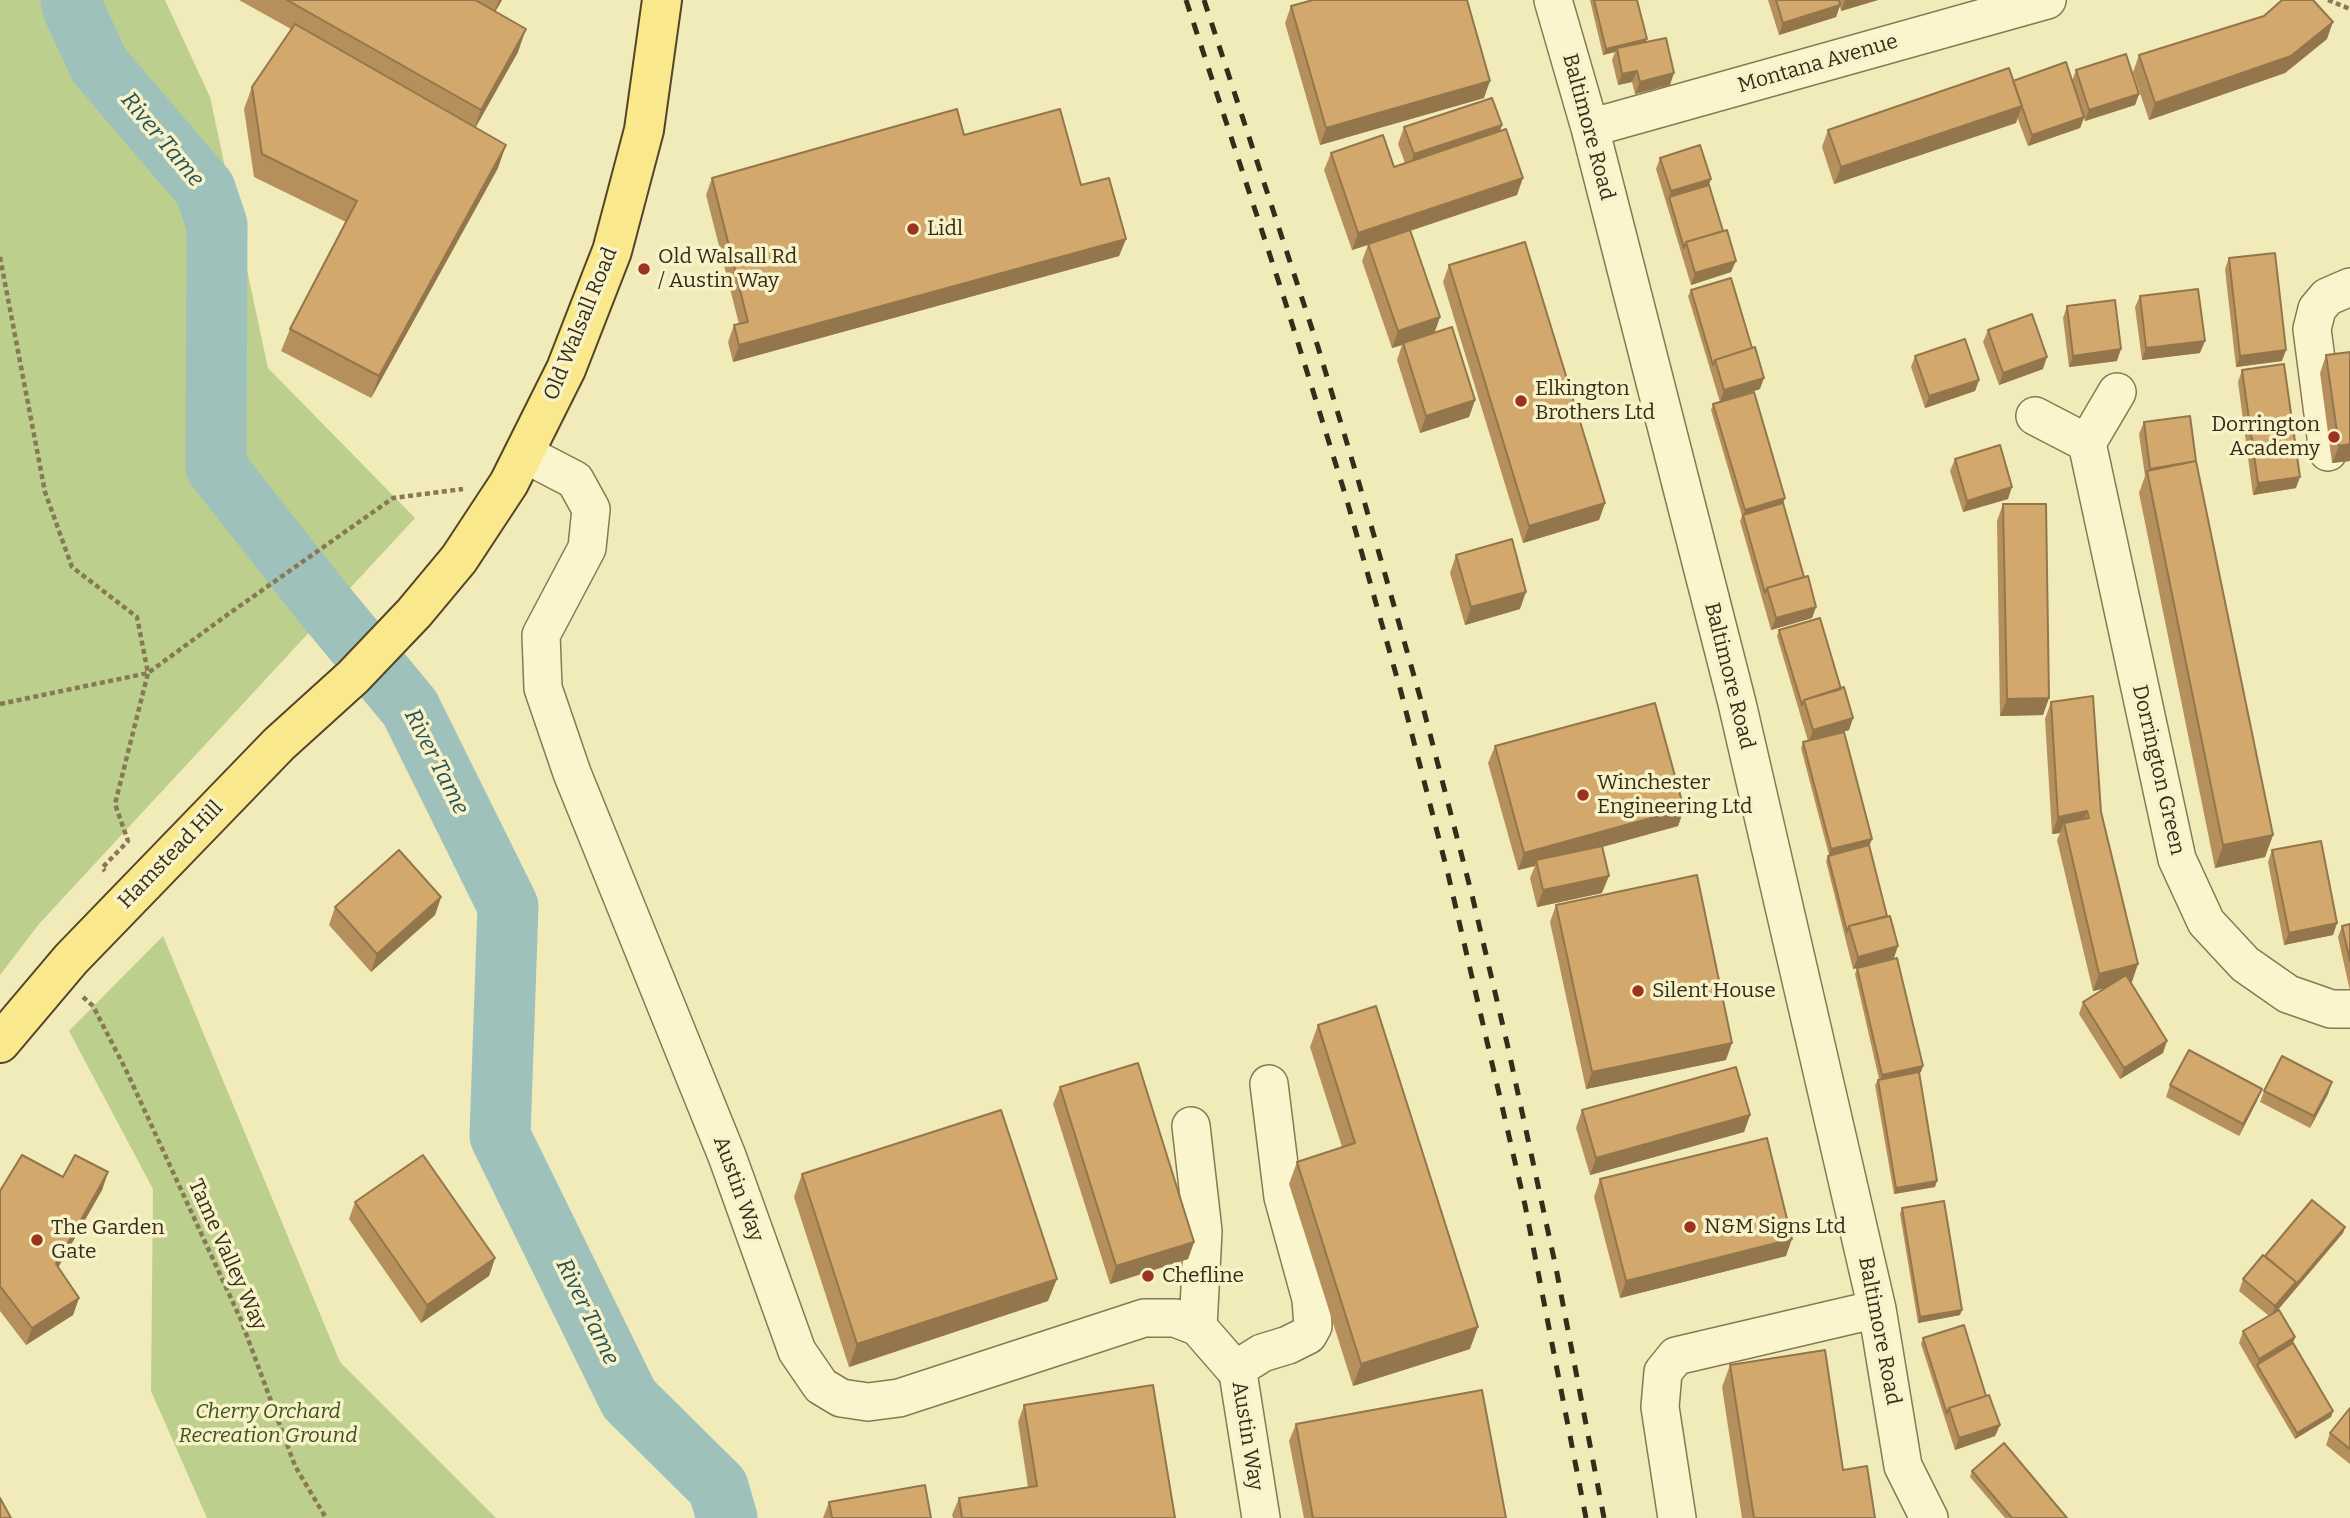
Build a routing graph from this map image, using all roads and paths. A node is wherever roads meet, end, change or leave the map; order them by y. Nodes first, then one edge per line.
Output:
1 (662, 0) edge
2 (1553, 0) edge
3 (2047, 0) edge
4 (2328, 0) edge
5 (2350, 9) edge
6 (1590, 128) junction
7 (0, 257) edge
8 (2350, 287) edge
9 (2117, 393) dead end
10 (2035, 416) dead end
11 (2087, 443) junction
12 (2328, 452) dead end
13 (517, 469) junction
14 (414, 612) joint
15 (148, 673) junction
16 (0, 704) edge
17 (130, 898) junction
18 (80, 994) dead end
19 (2350, 1009) edge
20 (0, 1043) edge
21 (1269, 1084) dead end
22 (1191, 1126) dead end
23 (1877, 1309) junction
24 (1198, 1327) junction
25 (1235, 1370) junction
26 (326, 1518) edge
27 (1261, 1518) edge
28 (1677, 1518) edge
29 (1929, 1518) edge

1 - 13 main road, Old Walsall Road
2 - 6 street, Baltimore Road
3 - 6 street, Montana Avenue
4 - 5 path
6 - 23 street, Baltimore Road
7 - 15 path
8 - 12 street
9 - 11 street
10 - 11 street
11 - 19 street, Dorrington Green
13 - 14 main road, Old Walsall Road
13 - 15 path
13 - 24 street, Austin Way
14 - 17 main road, Hamstead Hill
15 - 16 path
15 - 17 path
17 - 20 main road, Hamstead Hill
18 - 26 path, Tame Valley Way
21 - 25 street
22 - 24 street
23 - 28 street
23 - 29 street, Baltimore Road
24 - 25 street, Austin Way
25 - 27 street, Austin Way

